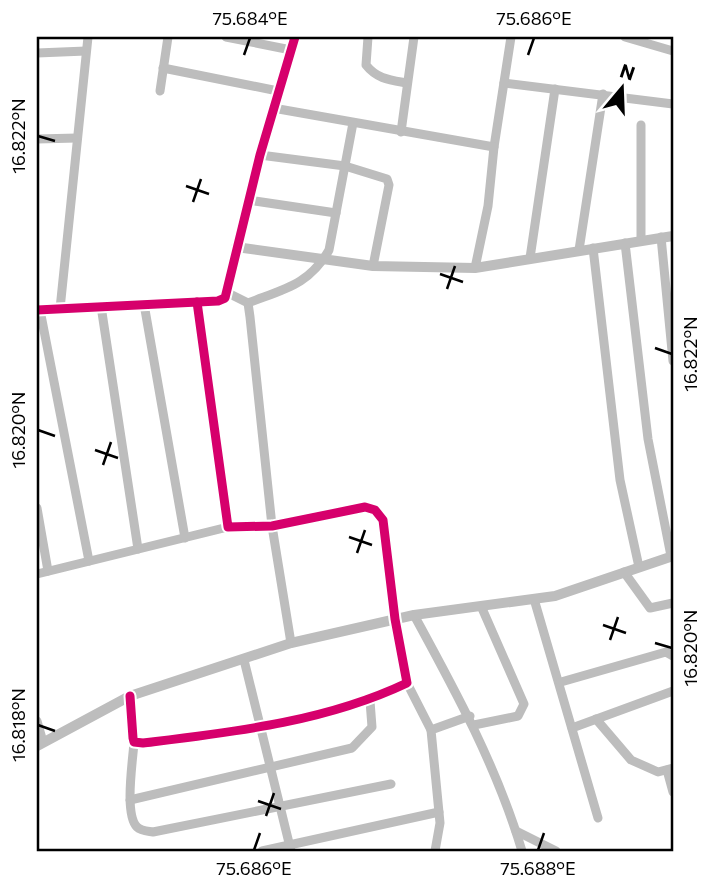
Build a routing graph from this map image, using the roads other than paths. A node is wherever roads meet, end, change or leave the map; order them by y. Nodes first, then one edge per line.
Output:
1 (88, 37) edge
2 (168, 37) edge
3 (226, 37) edge
4 (295, 37) edge
5 (368, 37) edge
6 (414, 37) edge
7 (511, 37) edge
8 (625, 37) edge
9 (247, 39) edge
10 (291, 50) junction
11 (86, 51) junction
12 (673, 51) edge
13 (37, 53) edge
14 (163, 68) junction
15 (407, 83) junction
16 (504, 83) junction
17 (555, 89) junction
18 (160, 90) dead end
19 (603, 94) junction
20 (275, 99) junction
21 (673, 104) edge
22 (352, 123) junction
23 (641, 125) dead end
24 (401, 132) junction
25 (77, 138) junction
26 (37, 139) edge
27 (494, 147) junction
28 (260, 155) junction
29 (345, 166) junction
30 (248, 200) junction
31 (336, 213) junction
32 (673, 236) edge
33 (661, 237) junction
34 (640, 240) junction
35 (625, 243) junction
36 (236, 247) junction
37 (593, 248) junction
38 (579, 250) junction
39 (530, 258) junction
40 (323, 261) junction
41 (373, 266) junction
42 (475, 268) junction
43 (228, 293) junction
44 (197, 302) junction
45 (248, 303) junction
46 (144, 304) junction
47 (101, 306) junction
48 (60, 309) junction
49 (38, 310) edge
50 (673, 361) edge
51 (37, 508) edge
52 (272, 526) junction
53 (228, 527) junction
54 (185, 538) junction
55 (138, 549) junction
56 (672, 556) edge
57 (89, 561) junction
58 (639, 567) junction
59 (48, 571) junction
60 (624, 572) junction
61 (37, 574) edge
62 (534, 599) junction
63 (673, 603) edge
64 (481, 606) junction
65 (414, 615) junction
66 (395, 619) junction
67 (290, 643) junction
68 (673, 656) edge
69 (244, 660) junction
70 (561, 682) junction
71 (407, 683) junction
72 (673, 691) edge
73 (130, 696) junction
74 (370, 701) junction
75 (596, 719) junction
76 (472, 720) junction
77 (37, 721) edge
78 (261, 728) junction
79 (572, 728) junction
80 (430, 730) junction
81 (134, 742) junction
82 (40, 744) edge
83 (270, 766) junction
84 (670, 769) edge
85 (390, 783) dead end
86 (673, 792) edge
87 (130, 800) junction
88 (281, 807) junction
89 (439, 812) junction
90 (598, 818) dead end
91 (516, 831) junction
92 (290, 848) edge
93 (261, 851) edge
94 (435, 851) edge
95 (522, 851) edge
96 (556, 851) edge

1 - 11 street
2 - 14 street
3 - 9 street
4 - 10 street
5 - 15 street
6 - 15 street
7 - 16 street
8 - 12 street
9 - 10 street
10 - 20 street
11 - 13 street
11 - 25 street
14 - 18 street
14 - 20 street
15 - 24 street
16 - 17 street
16 - 27 street
17 - 19 street
17 - 39 street
19 - 21 street
19 - 38 street
20 - 22 street
20 - 28 street
22 - 24 street
22 - 29 street
23 - 34 street
24 - 27 street
25 - 26 street
25 - 48 street
27 - 42 street
28 - 29 street
28 - 30 street
29 - 31 street
29 - 41 street
30 - 31 street
30 - 36 street
31 - 40 street
32 - 33 street
33 - 34 street
33 - 50 street
34 - 35 street
35 - 37 street
35 - 56 street
36 - 40 street
36 - 43 street
37 - 38 street
37 - 58 street
38 - 39 street
39 - 42 street
40 - 41 street
40 - 45 street
41 - 42 street
43 - 44 street
43 - 45 street
44 - 46 street
44 - 53 street
45 - 52 street
46 - 47 street
46 - 54 street
47 - 48 street
47 - 55 street
48 - 49 street
49 - 57 street
51 - 59 street
52 - 53 street
52 - 66 street
52 - 67 street
53 - 54 street
54 - 55 street
55 - 57 street
56 - 58 street
57 - 59 street
58 - 60 street
59 - 61 street
60 - 62 street
60 - 63 street
62 - 64 street
62 - 70 street
64 - 65 street
64 - 76 street
65 - 66 street
65 - 76 street
66 - 67 street
66 - 71 street
67 - 69 street
68 - 70 street
69 - 73 street
69 - 78 street
70 - 79 street
71 - 74 street
71 - 80 street
72 - 75 street
73 - 81 street
73 - 82 street
74 - 78 street
74 - 83 street
75 - 79 street
75 - 84 street
76 - 80 street
76 - 91 street
77 - 82 street
78 - 81 street
78 - 83 street
79 - 90 street
80 - 89 street
81 - 87 street
83 - 87 street
83 - 88 street
84 - 86 street
85 - 88 street
87 - 88 street
88 - 92 street
89 - 92 street
89 - 94 street
91 - 95 street
91 - 96 street
92 - 93 street

